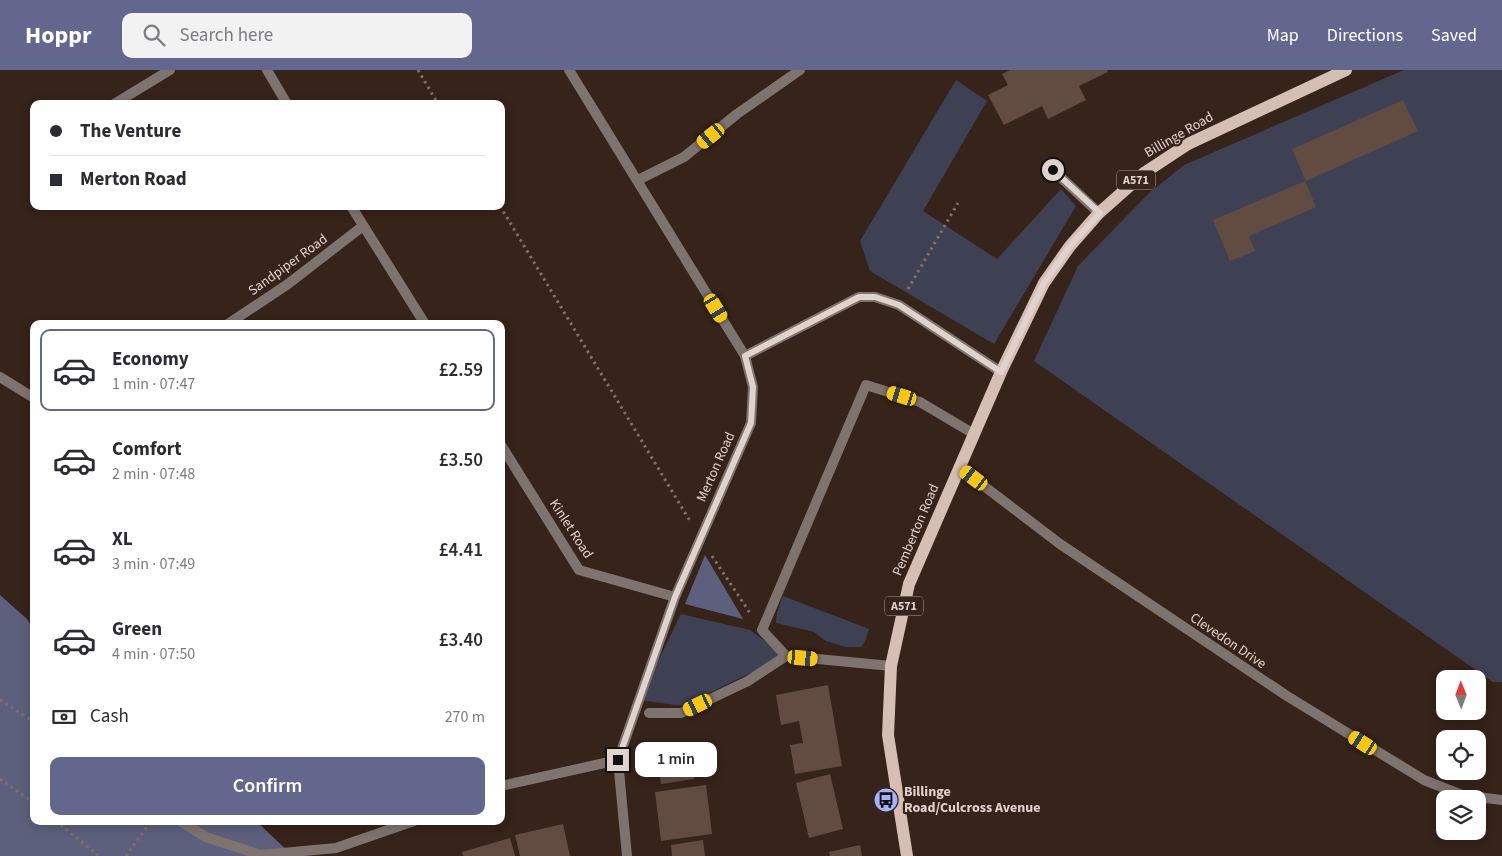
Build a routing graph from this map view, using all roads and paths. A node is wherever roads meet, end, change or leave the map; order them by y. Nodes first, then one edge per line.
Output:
1 (170, 70) edge
2 (266, 70) edge
3 (418, 70) edge
4 (569, 70) edge
5 (800, 70) edge
6 (1346, 70) edge
7 (121, 100) edge
8 (285, 100) edge
9 (436, 100) edge
10 (1053, 170) dead end
11 (638, 180) junction
12 (958, 203) dead end
13 (353, 210) edge
14 (502, 210) edge
15 (1100, 213) junction
16 (363, 226) junction
17 (899, 305) junction
18 (234, 320) edge
19 (422, 320) edge
20 (745, 356) junction
21 (1001, 372) junction
22 (0, 377) edge
23 (30, 396) edge
24 (974, 434) junction
25 (505, 451) edge
26 (959, 467) junction
27 (700, 537) junction
28 (675, 597) junction
29 (762, 630) junction
30 (786, 656) junction
31 (891, 666) junction
32 (0, 700) edge
33 (649, 713) dead end
34 (30, 719) edge
35 (618, 760) junction
36 (0, 779) edge
37 (505, 785) edge
38 (30, 800) edge
39 (1502, 800) edge
40 (61, 825) edge
41 (148, 825) edge
42 (186, 825) edge
43 (402, 825) edge
44 (98, 856) edge
45 (126, 856) edge
46 (627, 856) edge
47 (907, 856) edge

1 - 7 street
2 - 8 street
3 - 9 path
4 - 11 street, Merton Road
5 - 11 street
6 - 15 main road, Billinge Road / A571
10 - 15 street
11 - 20 street, Merton Road
12 - 17 path
13 - 16 street
14 - 27 path
15 - 21 main road, Billinge Road / A571
16 - 18 street, Sandpiper Road
16 - 19 street
17 - 20 street
17 - 21 street
20 - 27 street, Merton Road
21 - 24 main road, Pemberton Road / A571
22 - 23 street
24 - 26 main road, Pemberton Road / A571
24 - 29 street
25 - 28 street, Kinlet Road
26 - 31 main road, Pemberton Road / A571
26 - 39 street, Clevedon Drive
27 - 28 street, Merton Road
27 - 29 path
28 - 35 street, Merton Road
29 - 30 street
30 - 31 street
30 - 33 street
31 - 47 main road, Pemberton Road / A571
32 - 34 path
35 - 37 street
35 - 46 street
36 - 38 path
40 - 44 path
41 - 45 path
42 - 43 street

